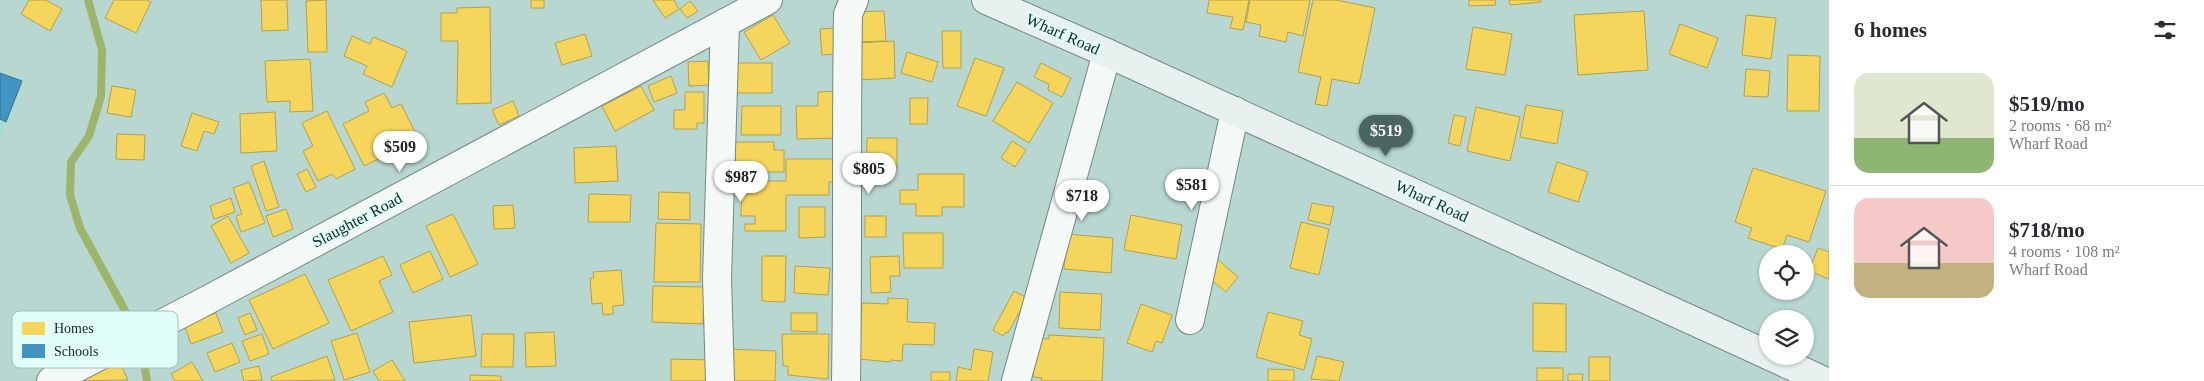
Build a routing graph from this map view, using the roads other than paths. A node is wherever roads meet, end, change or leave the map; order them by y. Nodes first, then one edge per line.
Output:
1 (768, 0) edge
2 (854, 0) edge
3 (986, 0) edge
4 (725, 23) junction
5 (1107, 53) junction
6 (1235, 111) junction
7 (178, 315) edge
8 (1190, 320) dead end
9 (1759, 351) edge
10 (1789, 365) edge
11 (76, 368) edge
12 (51, 381) edge
13 (720, 381) edge
14 (846, 381) edge
15 (1016, 381) edge
16 (1824, 381) edge

1 - 4 street, Slaughter Road
2 - 14 street
3 - 5 main road, Wharf Road
4 - 7 street, Slaughter Road
4 - 13 street
5 - 6 main road, Wharf Road
5 - 15 street
6 - 8 street
6 - 9 main road, Wharf Road
10 - 16 main road, Wharf Road
11 - 12 street, Slaughter Road

